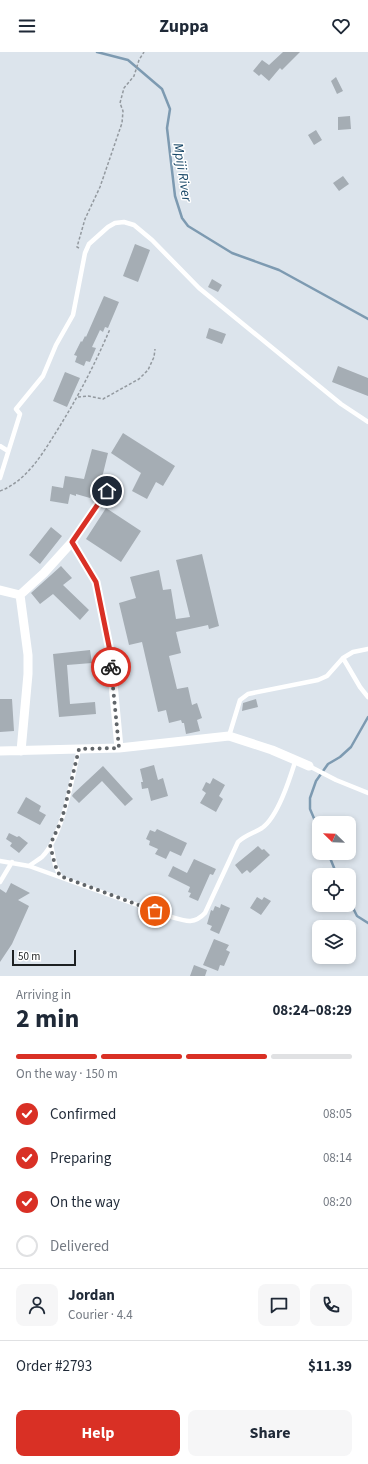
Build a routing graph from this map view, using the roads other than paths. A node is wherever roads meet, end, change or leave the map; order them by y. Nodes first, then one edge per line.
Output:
1 (368, 422) edge
2 (0, 446) edge
3 (8, 451) junction
4 (0, 478) edge
5 (107, 491) dead end
6 (72, 542) junction
7 (0, 590) edge
8 (20, 595) junction
9 (368, 650) edge
10 (343, 658) junction
11 (368, 697) edge
12 (229, 736) junction
13 (119, 748) junction
14 (79, 749) junction
15 (0, 751) edge
16 (21, 751) junction
17 (296, 760) junction
18 (309, 766) joint
19 (368, 794) edge
20 (50, 845) junction
21 (0, 861) edge
22 (12, 862) junction
23 (29, 866) junction
24 (60, 876) junction
25 (0, 882) edge

1 - 3 lane
2 - 3 lane
3 - 4 lane
5 - 6 street
6 - 8 street
6 - 13 street
7 - 8 street
8 - 16 street
9 - 10 lane
10 - 11 lane
10 - 12 lane
12 - 13 street
12 - 17 street
13 - 14 street
14 - 16 street
14 - 20 lane
15 - 16 street
17 - 18 street
17 - 24 lane
18 - 19 lane
20 - 23 lane
20 - 24 lane
21 - 22 lane
22 - 23 lane
22 - 25 lane
23 - 24 lane

